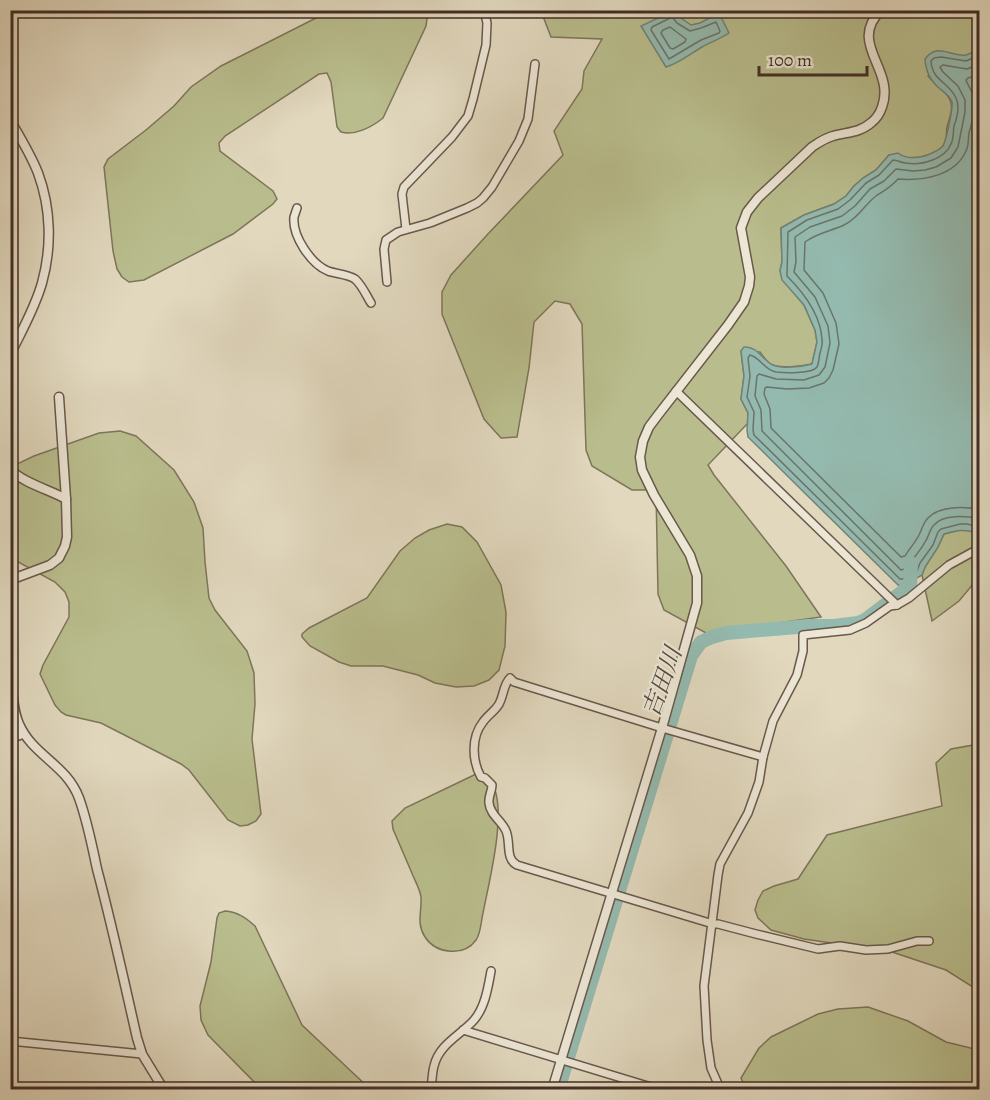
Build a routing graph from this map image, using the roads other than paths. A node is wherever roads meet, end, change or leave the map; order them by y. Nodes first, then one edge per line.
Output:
1 (484, 10) edge
2 (881, 10) edge
3 (535, 64) dead end
4 (10, 120) edge
5 (297, 208) dead end
6 (406, 229) junction
7 (387, 282) dead end
8 (371, 303) dead end
9 (10, 355) edge
10 (676, 391) junction
11 (59, 397) dead end
12 (10, 469) edge
13 (66, 499) junction
14 (980, 548) edge
15 (10, 580) edge
16 (897, 605) junction
17 (10, 670) edge
18 (662, 728) junction
19 (24, 734) junction
20 (10, 739) edge
21 (762, 757) junction
22 (611, 892) junction
23 (713, 924) junction
24 (929, 941) dead end
25 (491, 971) dead end
26 (463, 1030) junction
27 (10, 1041) edge
28 (142, 1054) junction
29 (561, 1059) junction
30 (164, 1089) edge
31 (431, 1089) edge
32 (552, 1089) edge
33 (662, 1089) edge
34 (724, 1089) edge

1 - 6 street
2 - 10 street
3 - 6 street
4 - 9 street
5 - 8 street
6 - 7 street
10 - 16 street
10 - 18 street
11 - 13 street
12 - 13 street
13 - 15 street
14 - 16 street
16 - 21 street
17 - 19 street
18 - 21 street
18 - 22 street
18 - 22 street
19 - 20 street
19 - 28 street
21 - 23 street
22 - 23 street
22 - 29 street
23 - 24 street
23 - 34 street
25 - 26 street
26 - 29 street
26 - 31 street
27 - 28 street
28 - 30 street
29 - 32 street
29 - 33 street

